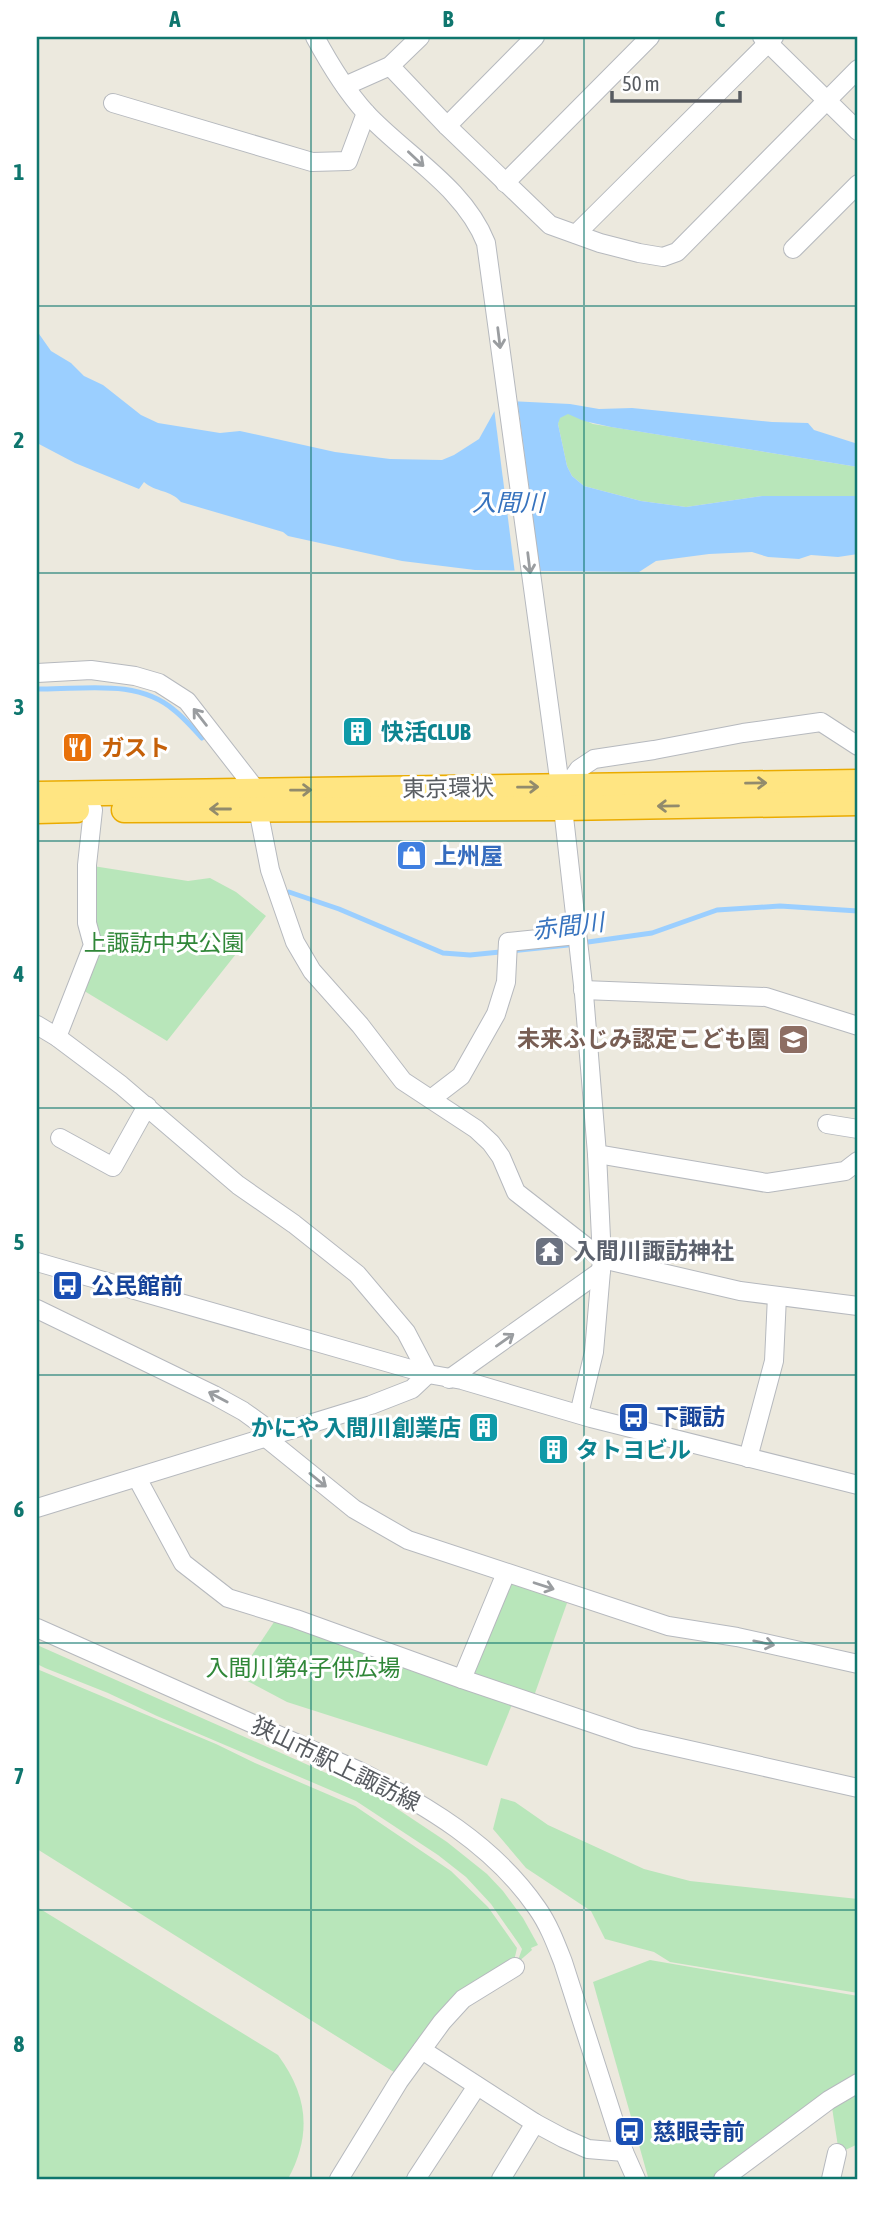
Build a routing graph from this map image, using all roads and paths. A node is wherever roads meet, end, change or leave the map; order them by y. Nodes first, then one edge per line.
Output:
1 (315, 37) edge
2 (419, 37) edge
3 (535, 37) edge
4 (650, 37) edge
5 (768, 39) edge
6 (390, 66) junction
7 (858, 69) edge
8 (345, 86) junction
9 (828, 101) junction
10 (113, 103) dead end
11 (366, 113) junction
12 (447, 126) junction
13 (858, 131) edge
14 (505, 183) junction
15 (858, 184) edge
16 (576, 234) junction
17 (793, 249) dead end
18 (37, 673) edge
19 (858, 746) edge
20 (858, 782) edge
21 (37, 794) edge
22 (563, 794) junction
23 (258, 800) junction
24 (858, 803) edge
25 (93, 810) junction
26 (37, 811) edge
27 (578, 940) junction
28 (583, 990) junction
29 (37, 1025) edge
30 (858, 1026) edge
31 (57, 1037) junction
32 (431, 1100) junction
33 (147, 1106) junction
34 (827, 1124) dead end
35 (858, 1129) edge
36 (60, 1138) dead end
37 (597, 1154) junction
38 (858, 1161) edge
39 (37, 1262) edge
40 (602, 1265) junction
41 (777, 1296) junction
42 (858, 1306) edge
43 (37, 1309) edge
44 (428, 1374) junction
45 (449, 1379) junction
46 (579, 1414) junction
47 (270, 1435) junction
48 (748, 1458) junction
49 (137, 1478) junction
50 (858, 1485) edge
51 (37, 1508) edge
52 (506, 1573) junction
53 (37, 1628) edge
54 (858, 1664) edge
55 (461, 1679) junction
56 (858, 1788) edge
57 (515, 1967) dead end
58 (422, 2050) junction
59 (858, 2083) edge
60 (477, 2086) junction
61 (535, 2123) junction
62 (624, 2152) junction
63 (838, 2153) dead end
64 (339, 2179) edge
65 (416, 2179) edge
66 (501, 2179) edge
67 (636, 2179) edge
68 (723, 2179) edge
69 (831, 2179) edge

1 - 8 street
2 - 6 street
3 - 12 street
4 - 14 street
5 - 9 street
5 - 16 street
6 - 8 street
6 - 12 street
7 - 9 street
8 - 11 street
9 - 13 street
9 - 16 street
10 - 11 street
11 -> 22 street
12 - 14 street
14 - 16 street
15 - 17 street
23 -> 18 street
19 - 22 street
22 -> 20 highway, 東京環状
21 - 23 highway, 東京環状
22 - 23 highway, 東京環状
24 -> 22 highway, 東京環状
22 - 27 street
23 -> 25 highway, 東京環状
23 - 32 street
25 - 26 highway, 東京環状
25 - 31 street
27 - 28 street
27 - 32 street
28 - 30 street
28 - 37 street
29 - 31 street
31 - 33 street
32 - 40 street
33 - 36 street
33 - 44 street
34 - 35 street
37 - 38 street
37 - 40 street
39 - 44 street
40 - 41 street
45 -> 40 street
40 - 46 street
41 - 42 street
41 - 48 street
47 -> 43 street
44 - 45 street
44 - 47 street
45 - 46 street
46 - 48 street
47 - 49 street
47 -> 52 street
48 - 50 street
49 - 51 street
49 - 55 street
52 -> 54 street
52 - 55 street
53 - 62 street, 狭山市駅上諏訪線
55 - 56 street
57 - 58 street
58 - 60 street
58 - 64 street
59 - 68 street
60 - 61 street
60 - 65 street
61 - 62 street
61 - 66 street
62 - 67 street, 狭山市駅上諏訪線
63 - 69 street

